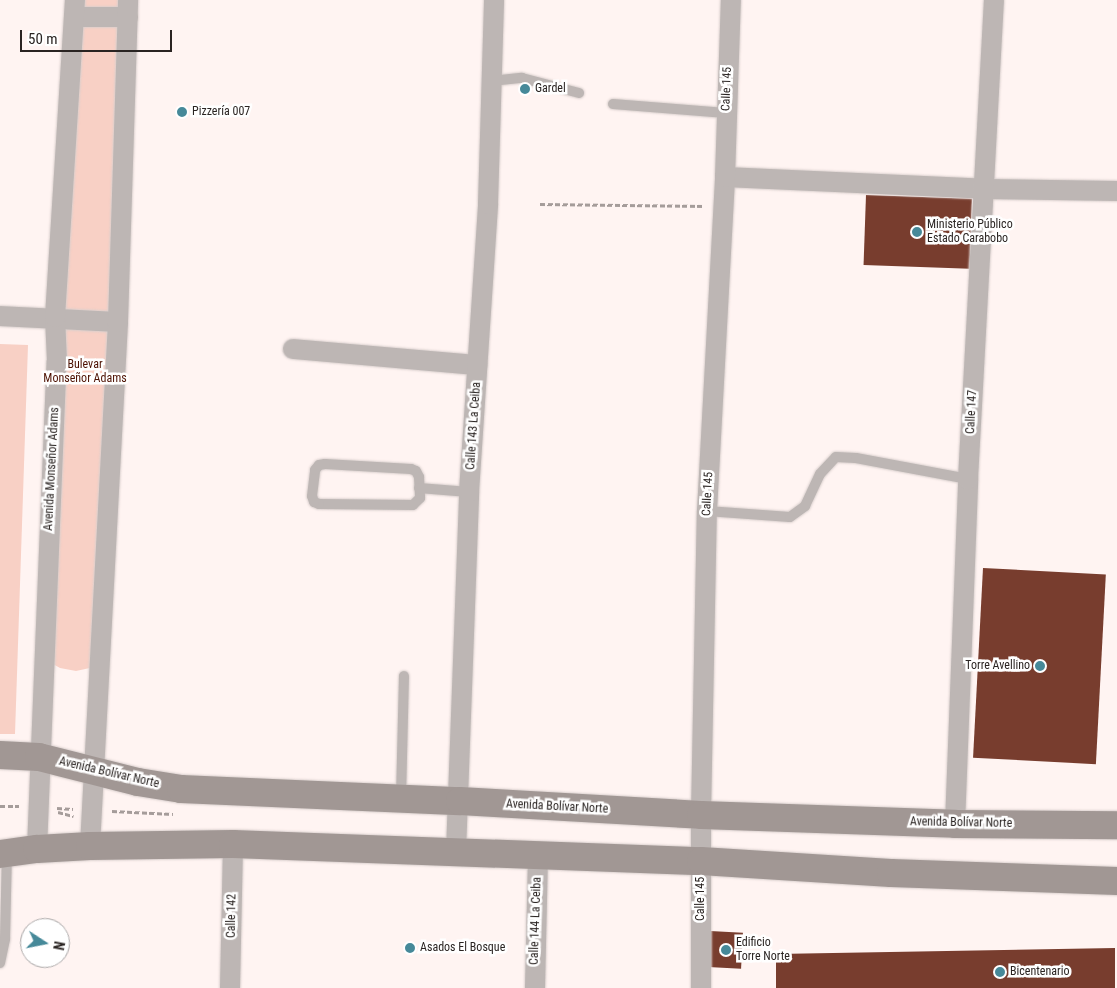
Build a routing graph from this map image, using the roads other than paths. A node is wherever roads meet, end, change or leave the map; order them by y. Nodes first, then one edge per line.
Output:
1 (484, 0) edge
2 (494, 0) edge
3 (731, 0) edge
4 (994, 0) edge
5 (74, 8) edge
6 (128, 9) edge
7 (491, 81) junction
8 (580, 94) dead end
9 (613, 104) dead end
10 (726, 113) junction
11 (725, 177) junction
12 (985, 189) junction
13 (1117, 191) edge
14 (0, 316) edge
15 (55, 317) junction
16 (118, 322) junction
17 (292, 349) dead end
18 (477, 365) junction
19 (968, 479) junction
20 (419, 488) junction
21 (470, 492) junction
22 (706, 511) junction
23 (404, 676) dead end
24 (0, 755) edge
25 (39, 757) junction
26 (93, 770) junction
27 (401, 799) junction
28 (460, 801) junction
29 (700, 815) junction
30 (955, 824) junction
31 (1117, 826) edge
32 (233, 844) junction
33 (90, 846) junction
34 (37, 849) junction
35 (456, 852) junction
36 (3, 854) edge
37 (538, 855) junction
38 (700, 861) junction
39 (1117, 881) edge
40 (0, 963) edge
41 (230, 988) edge
42 (535, 988) edge
43 (701, 988) edge

1 - 2 street
2 - 7 street, Calle 143 La Ceiba
3 - 10 street, Calle 145
4 - 12 street, Calle 147
5 - 6 street
5 - 15 street, Avenida Monseñor Adams
6 - 16 street
7 - 8 lane
7 - 18 street, Calle 143 La Ceiba
9 - 10 lane
10 - 11 street, Calle 145
11 - 12 street
11 - 22 street, Calle 145
12 - 13 street
12 - 19 street, Calle 147
14 - 15 street
15 - 16 street
15 - 25 street, Avenida Monseñor Adams
16 - 26 street
17 - 18 street
18 - 21 street, Calle 143 La Ceiba
19 - 22 lane
19 - 30 street, Calle 147
20 - 20 lane
20 - 21 lane
21 - 28 street, Calle 143 La Ceiba
22 - 29 street, Calle 145
23 - 27 lane
24 - 25 main road, Avenida Bolívar Norte
25 - 26 main road, Avenida Bolívar Norte
25 - 34 street, Avenida Monseñor Adams
26 - 27 main road, Avenida Bolívar Norte
26 - 33 street
27 - 28 main road, Avenida Bolívar Norte
28 - 29 main road, Avenida Bolívar Norte
28 - 35 street, Calle 143 La Ceiba
29 - 30 main road, Avenida Bolívar Norte
29 - 38 street, Calle 145
30 - 31 main road, Avenida Bolívar Norte
32 - 33 main road
32 - 35 main road
32 - 41 street, Calle 142
33 - 34 main road
34 - 36 main road
35 - 37 main road
36 - 40 lane
37 - 38 main road
37 - 42 street, Calle 144 La Ceiba
38 - 39 main road
38 - 43 street, Calle 145

